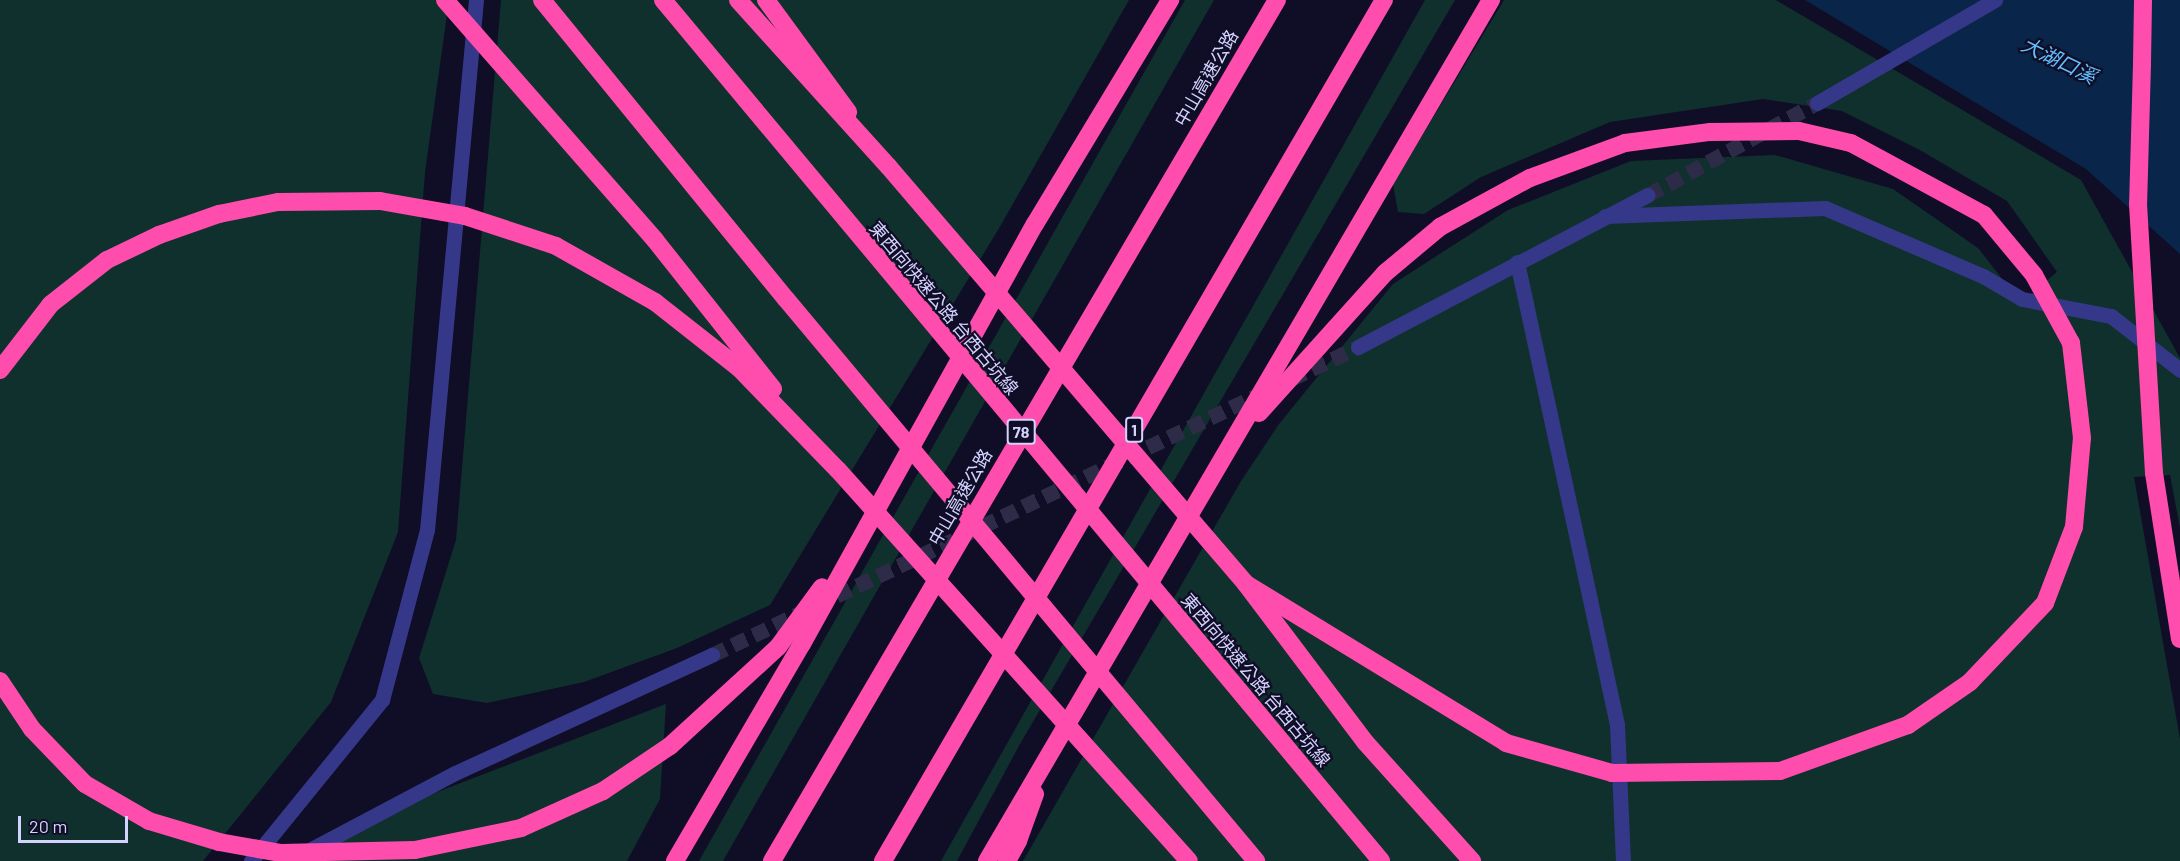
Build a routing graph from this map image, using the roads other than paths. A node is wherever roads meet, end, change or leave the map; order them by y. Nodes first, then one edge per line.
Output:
1 (445, 0) edge
2 (476, 0) edge
3 (542, 0) edge
4 (663, 0) edge
5 (738, 0) edge
6 (766, 0) edge
7 (1164, 0) edge
8 (1170, 0) edge
9 (1276, 0) edge
10 (1384, 0) edge
11 (1491, 0) edge
12 (1995, 0) edge
13 (2144, 0) edge
14 (1153, 30) junction
15 (1816, 103) tunnel mouth
16 (888, 166) junction
17 (1648, 195) tunnel mouth
18 (1605, 216) junction
19 (1517, 262) junction
20 (1358, 347) tunnel mouth
21 (0, 370) edge
22 (2180, 370) edge
23 (1234, 441) junction
24 (838, 470) junction
25 (861, 532) junction
26 (1246, 584) junction
27 (2180, 639) edge
28 (712, 656) tunnel mouth
29 (0, 681) edge
30 (1050, 749) junction
31 (251, 861) edge
32 (288, 861) edge
33 (675, 861) edge
34 (772, 861) edge
35 (883, 861) edge
36 (987, 861) edge
37 (1007, 861) edge
38 (1190, 861) edge
39 (1256, 861) edge
40 (1381, 861) edge
41 (1472, 861) edge
42 (1623, 861) edge

1 - 24 highway, bridge
2 - 31 street
3 - 39 highway, bridge
4 - 40 highway, 東西向快速公路 台西古坑線 / 78, bridge
5 - 16 highway, bridge
6 - 16 highway, bridge
7 - 14 highway
8 - 14 highway
9 - 34 highway, 中山高速公路
10 - 35 highway, 1
11 - 23 highway
12 - 15 street
13 - 27 highway, bridge
14 - 25 highway
16 - 26 highway, bridge
17 - 18 street
18 - 19 street
18 - 22 street
19 - 20 street
19 - 42 street
21 - 24 highway, bridge
23 - 26 highway, bridge
23 - 30 highway
24 - 38 highway, bridge
25 - 29 highway, bridge
25 - 33 highway
26 - 41 highway
28 - 32 street
30 - 36 highway
30 - 37 highway

